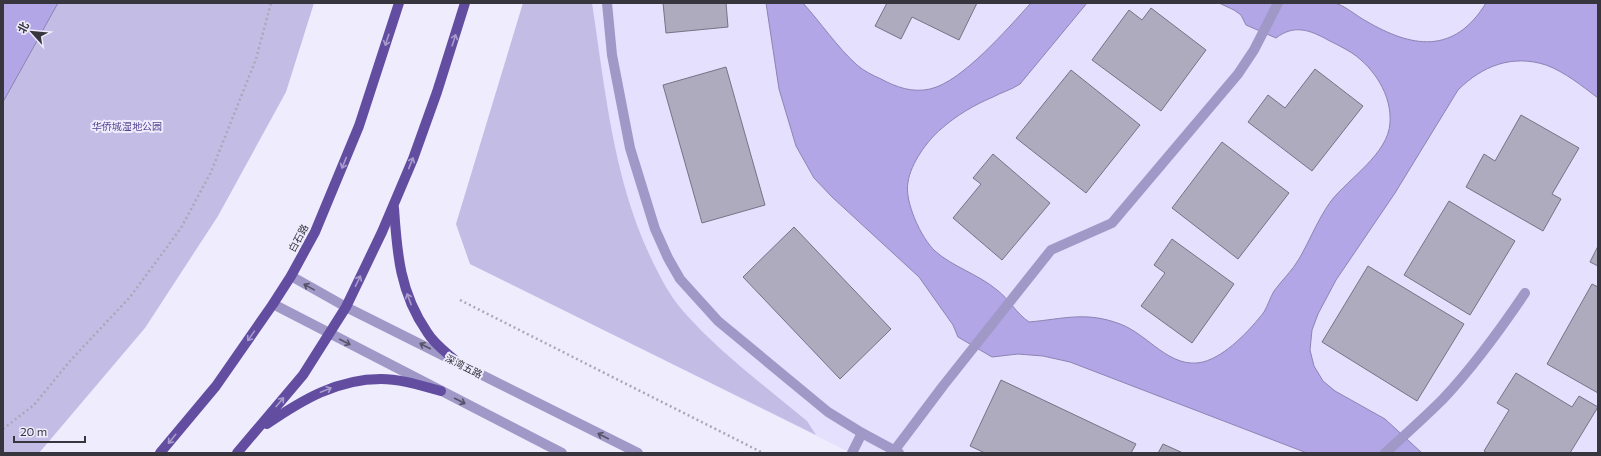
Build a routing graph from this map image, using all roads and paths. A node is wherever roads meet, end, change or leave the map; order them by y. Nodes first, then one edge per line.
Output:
1 (271, 3) edge
2 (399, 3) edge
3 (465, 3) edge
4 (607, 3) edge
5 (1278, 3) edge
6 (394, 205) junction
7 (290, 276) junction
8 (1526, 293) dead end
9 (460, 300) dead end
10 (273, 304) junction
11 (346, 307) junction
12 (329, 334) junction
13 (457, 362) junction
14 (441, 391) junction
15 (3, 429) edge
16 (256, 430) junction
17 (862, 433) junction
18 (896, 452) edge
19 (160, 453) edge
20 (237, 453) edge
21 (562, 453) edge
22 (638, 453) edge
23 (763, 453) edge
24 (852, 453) edge
25 (1385, 453) edge

1 - 15 path
2 -> 7 main road, 白石路
6 -> 3 main road
4 - 17 street
5 - 18 street
11 -> 6 main road
13 -> 6 main road
7 - 10 main road, 白石路
11 -> 7 street, 深湾五路
8 - 25 street
9 - 23 path
10 - 12 street
10 -> 19 main road, 白石路
11 - 12 main road
13 -> 11 street, 深湾五路
12 -> 14 street
16 -> 12 main road
22 -> 13 street, 深湾五路
16 -> 14 main road
14 -> 21 street
16 - 20 main road
17 - 18 street
17 - 24 street

